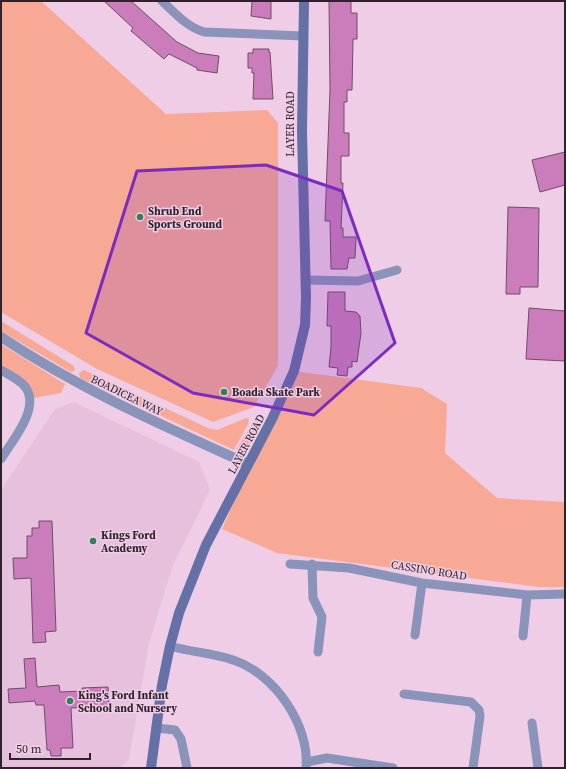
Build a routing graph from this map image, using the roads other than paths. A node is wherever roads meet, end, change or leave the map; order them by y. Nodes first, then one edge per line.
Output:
1 (162, 1) edge
2 (304, 1) edge
3 (303, 36) junction
4 (396, 270) dead end
5 (306, 280) junction
6 (1, 337) edge
7 (1, 370) edge
8 (1, 459) edge
9 (248, 464) junction
10 (290, 564) dead end
11 (312, 564) junction
12 (422, 583) junction
13 (565, 594) edge
14 (527, 595) junction
15 (415, 635) dead end
16 (523, 636) dead end
17 (170, 646) junction
18 (318, 652) dead end
19 (404, 694) dead end
20 (532, 723) dead end
21 (156, 728) junction
22 (306, 765) edge
23 (151, 768) edge
24 (186, 768) edge
25 (393, 768) edge
26 (473, 768) edge
27 (538, 768) edge

1 - 3 street
2 - 3 main road, LAYER ROAD
3 - 5 main road, LAYER ROAD
4 - 5 street
5 - 9 main road, LAYER ROAD
6 - 9 street, BOADICEA WAY
7 - 8 street
9 - 17 main road, LAYER ROAD
10 - 11 street, CASSINO ROAD
11 - 12 street, CASSINO ROAD
11 - 18 street
12 - 14 street, CASSINO ROAD
12 - 15 street
13 - 14 street, CASSINO ROAD
14 - 16 street
17 - 21 main road, LAYER ROAD
17 - 22 street
19 - 26 street
20 - 27 street
21 - 23 main road, LAYER ROAD
21 - 24 street
22 - 25 street

